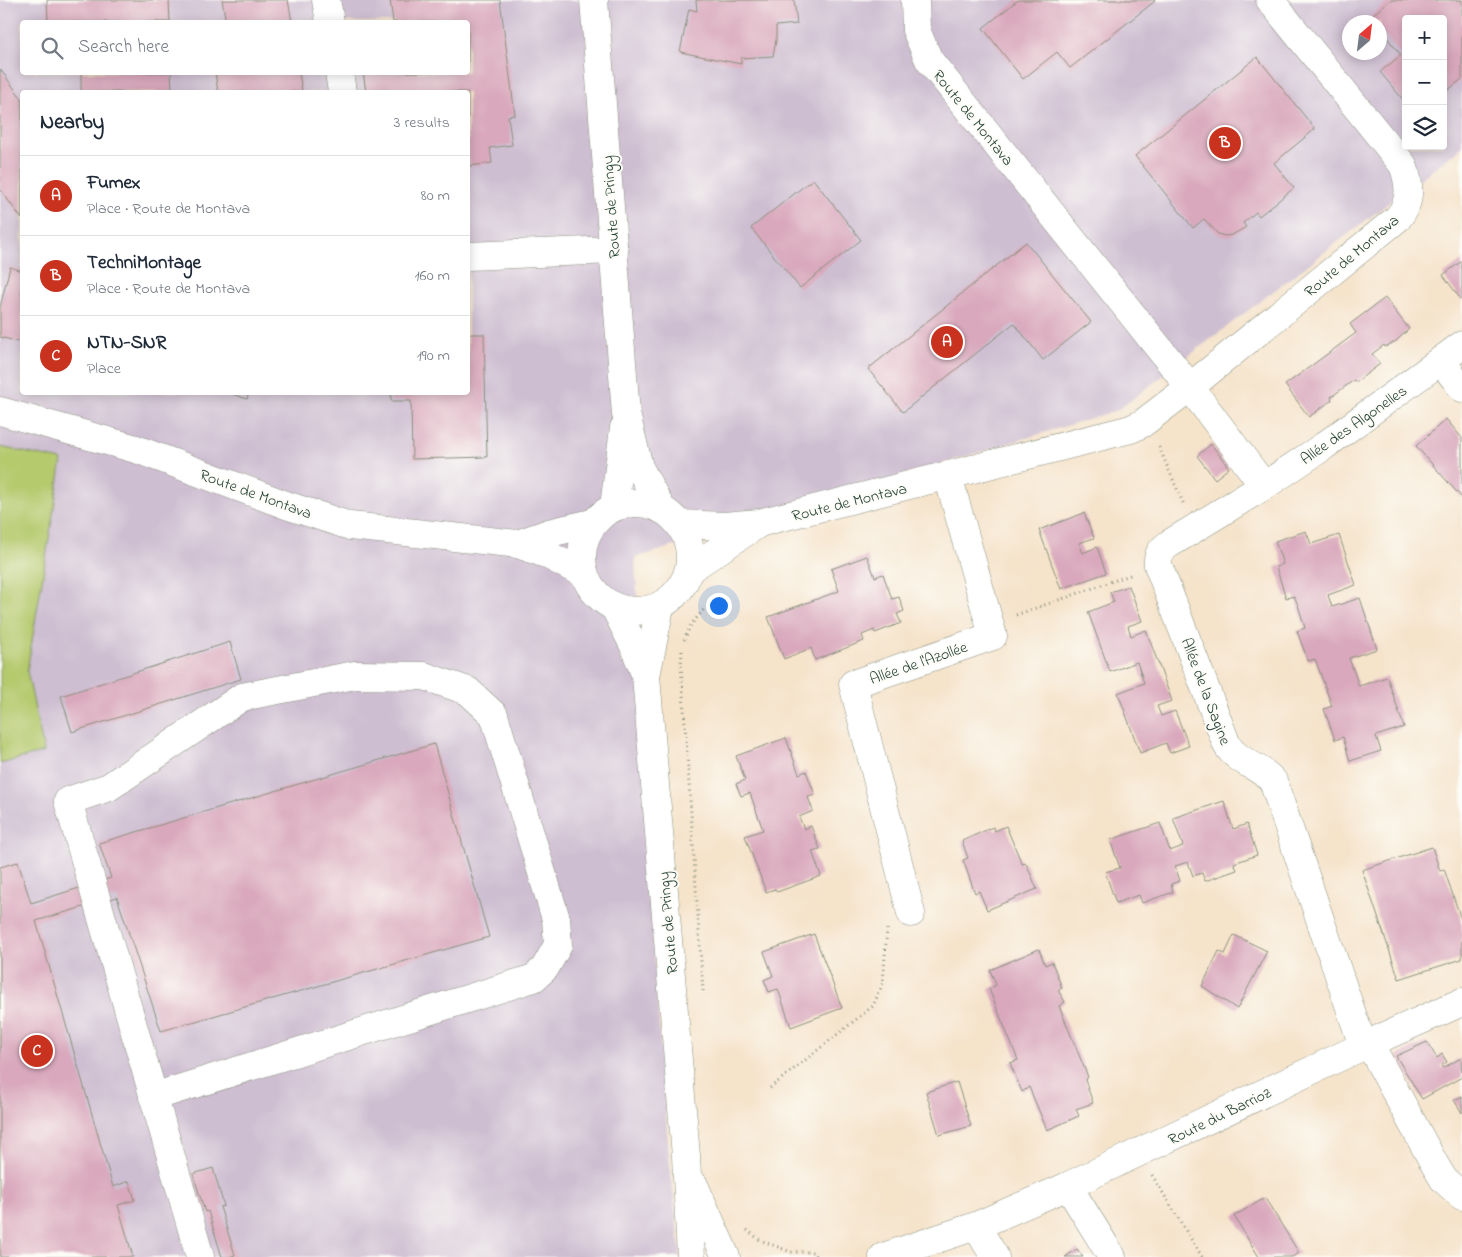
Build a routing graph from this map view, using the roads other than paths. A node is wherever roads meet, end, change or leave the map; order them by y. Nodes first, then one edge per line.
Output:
1 (326, 0) edge
2 (594, 0) edge
3 (916, 0) edge
4 (1270, 0) edge
5 (330, 20) edge
6 (339, 75) edge
7 (342, 90) edge
8 (614, 250) junction
9 (470, 256) edge
10 (1451, 353) edge
11 (1190, 387) junction
12 (1462, 388) edge
13 (0, 411) edge
14 (626, 414) junction
15 (948, 476) junction
16 (1264, 486) junction
17 (603, 515) junction
18 (670, 516) junction
19 (759, 523) junction
20 (518, 544) junction
21 (690, 569) junction
22 (584, 574) junction
23 (660, 607) junction
24 (615, 608) junction
25 (646, 676) junction
26 (911, 913) road end
27 (1462, 1002) edge
28 (1366, 1045) junction
29 (154, 1097) junction
30 (687, 1169) junction
31 (1068, 1186) junction
32 (1462, 1196) edge
33 (976, 1226) junction
34 (200, 1257) edge
35 (691, 1257) edge
36 (726, 1257) edge
37 (883, 1257) edge
38 (924, 1257) edge
39 (995, 1257) edge
40 (1112, 1257) edge

1 - 5 street
2 - 8 street, Route de Pringy
3 - 11 street, Route de Montava
4 - 11 street, Route de Montava
6 - 7 street
8 - 9 street
8 - 14 street, Route de Pringy
10 - 12 street, Allée des Algonelles
10 - 16 street, Allée des Algonelles
11 - 15 street, Route de Montava
11 - 16 street
13 - 20 street, Route de Montava
14 - 17 street, Route de Pringy
14 - 18 street, Route de Pringy
15 - 19 street, Route de Montava
15 - 26 street, Allée de l'Azollée
16 - 28 street, Allée de la Sagine
17 - 18 street
17 - 20 street, Route de Montava
17 - 22 street
18 - 19 street, Route de Montava
18 - 21 street
19 - 21 street, Route de Montava
20 - 22 street, Route de Montava
21 - 23 street
22 - 24 street
23 - 24 street
23 - 25 street, Route de Pringy
24 - 25 street, Route de Pringy
25 - 30 street, Route de Pringy
27 - 28 street, Route du Barrioz
28 - 31 street, Route du Barrioz
28 - 32 street, Allée de la Sagine
29 - 29 street
29 - 34 street
30 - 35 street, Route de Pringy
30 - 36 street, Route de Pringy
31 - 33 street, Route du Barrioz
31 - 40 street
33 - 37 street, Route du Barrioz
33 - 38 street, Route du Barrioz
33 - 39 street

